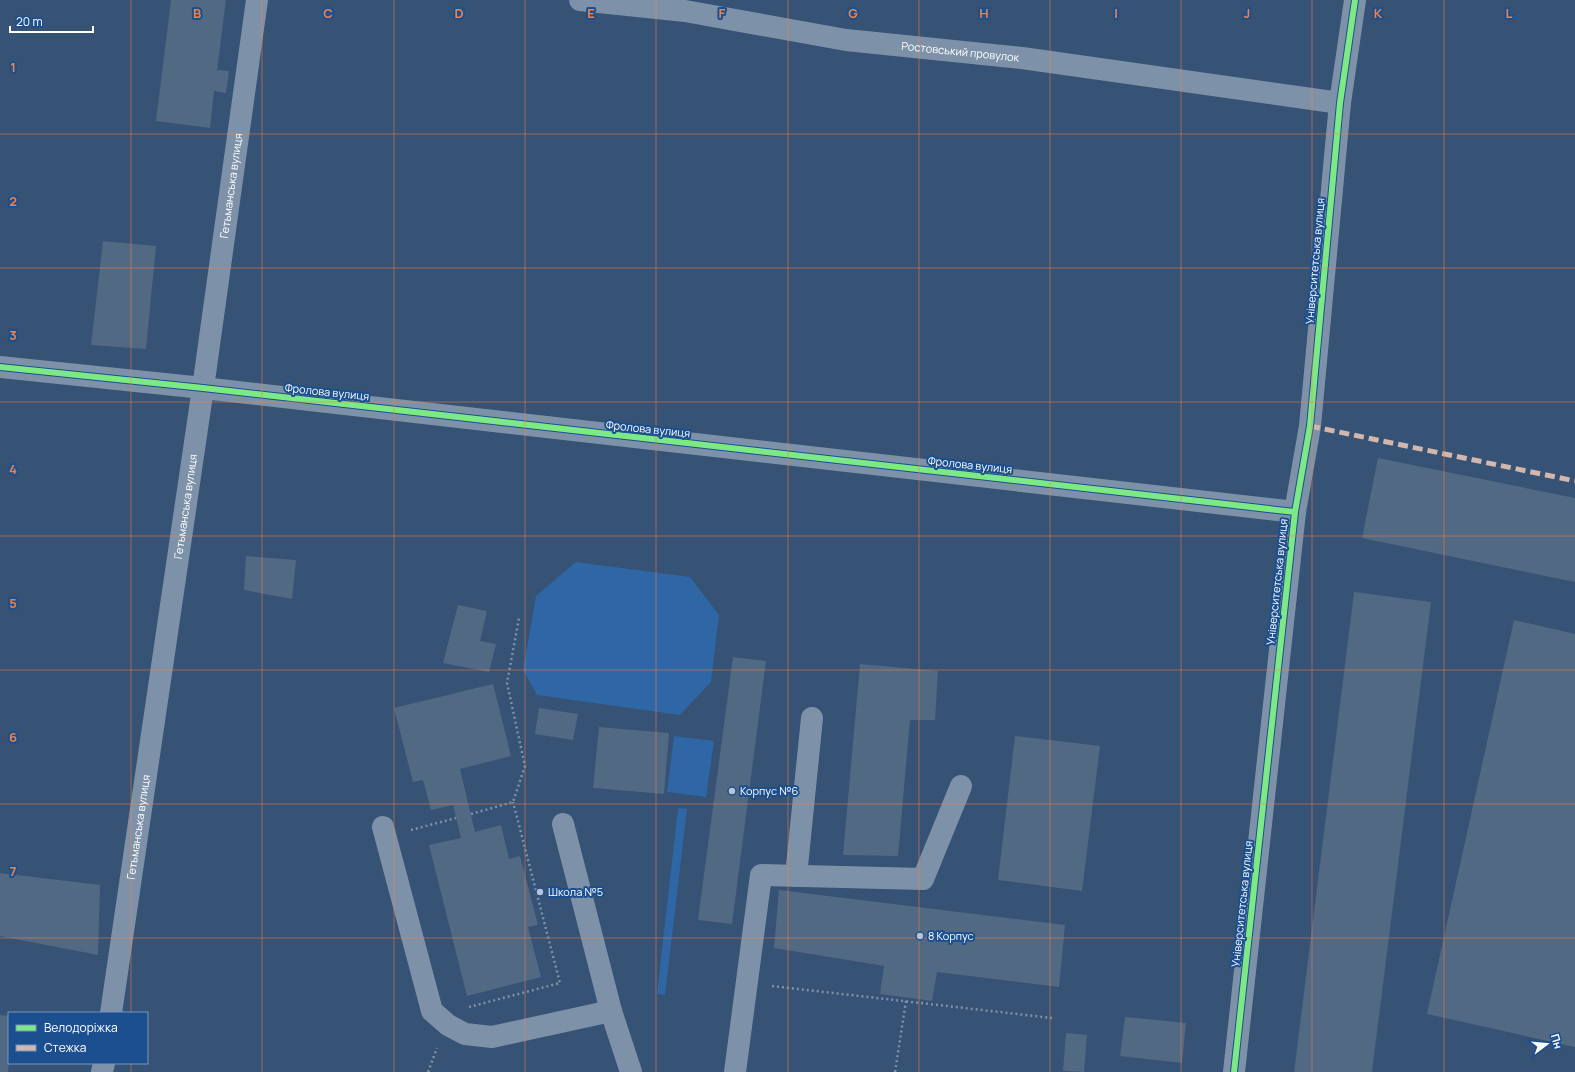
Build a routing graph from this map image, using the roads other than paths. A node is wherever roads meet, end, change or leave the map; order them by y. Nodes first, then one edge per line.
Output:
1 (257, 0) edge
2 (580, 0) edge
3 (1355, 0) edge
4 (1340, 103) junction
5 (0, 367) edge
6 (203, 388) junction
7 (1295, 512) junction
8 (812, 718) dead end
9 (961, 786) dead end
10 (563, 824) dead end
11 (383, 827) dead end
12 (796, 876) junction
13 (611, 1011) junction
14 (111, 1012) edge
15 (631, 1072) edge
16 (735, 1072) edge
17 (1234, 1072) edge

1 - 6 street, Гетьманська вулиця
2 - 4 street, Ростовський провулок
3 - 4 street, Університетська вулиця
4 - 7 street, Університетська вулиця
5 - 6 street, Фролова вулиця
6 - 7 street, Фролова вулиця
6 - 14 street, Гетьманська вулиця
7 - 17 street, Університетська вулиця
8 - 12 street
9 - 12 street
10 - 13 street
11 - 13 street
12 - 16 street
13 - 15 street

